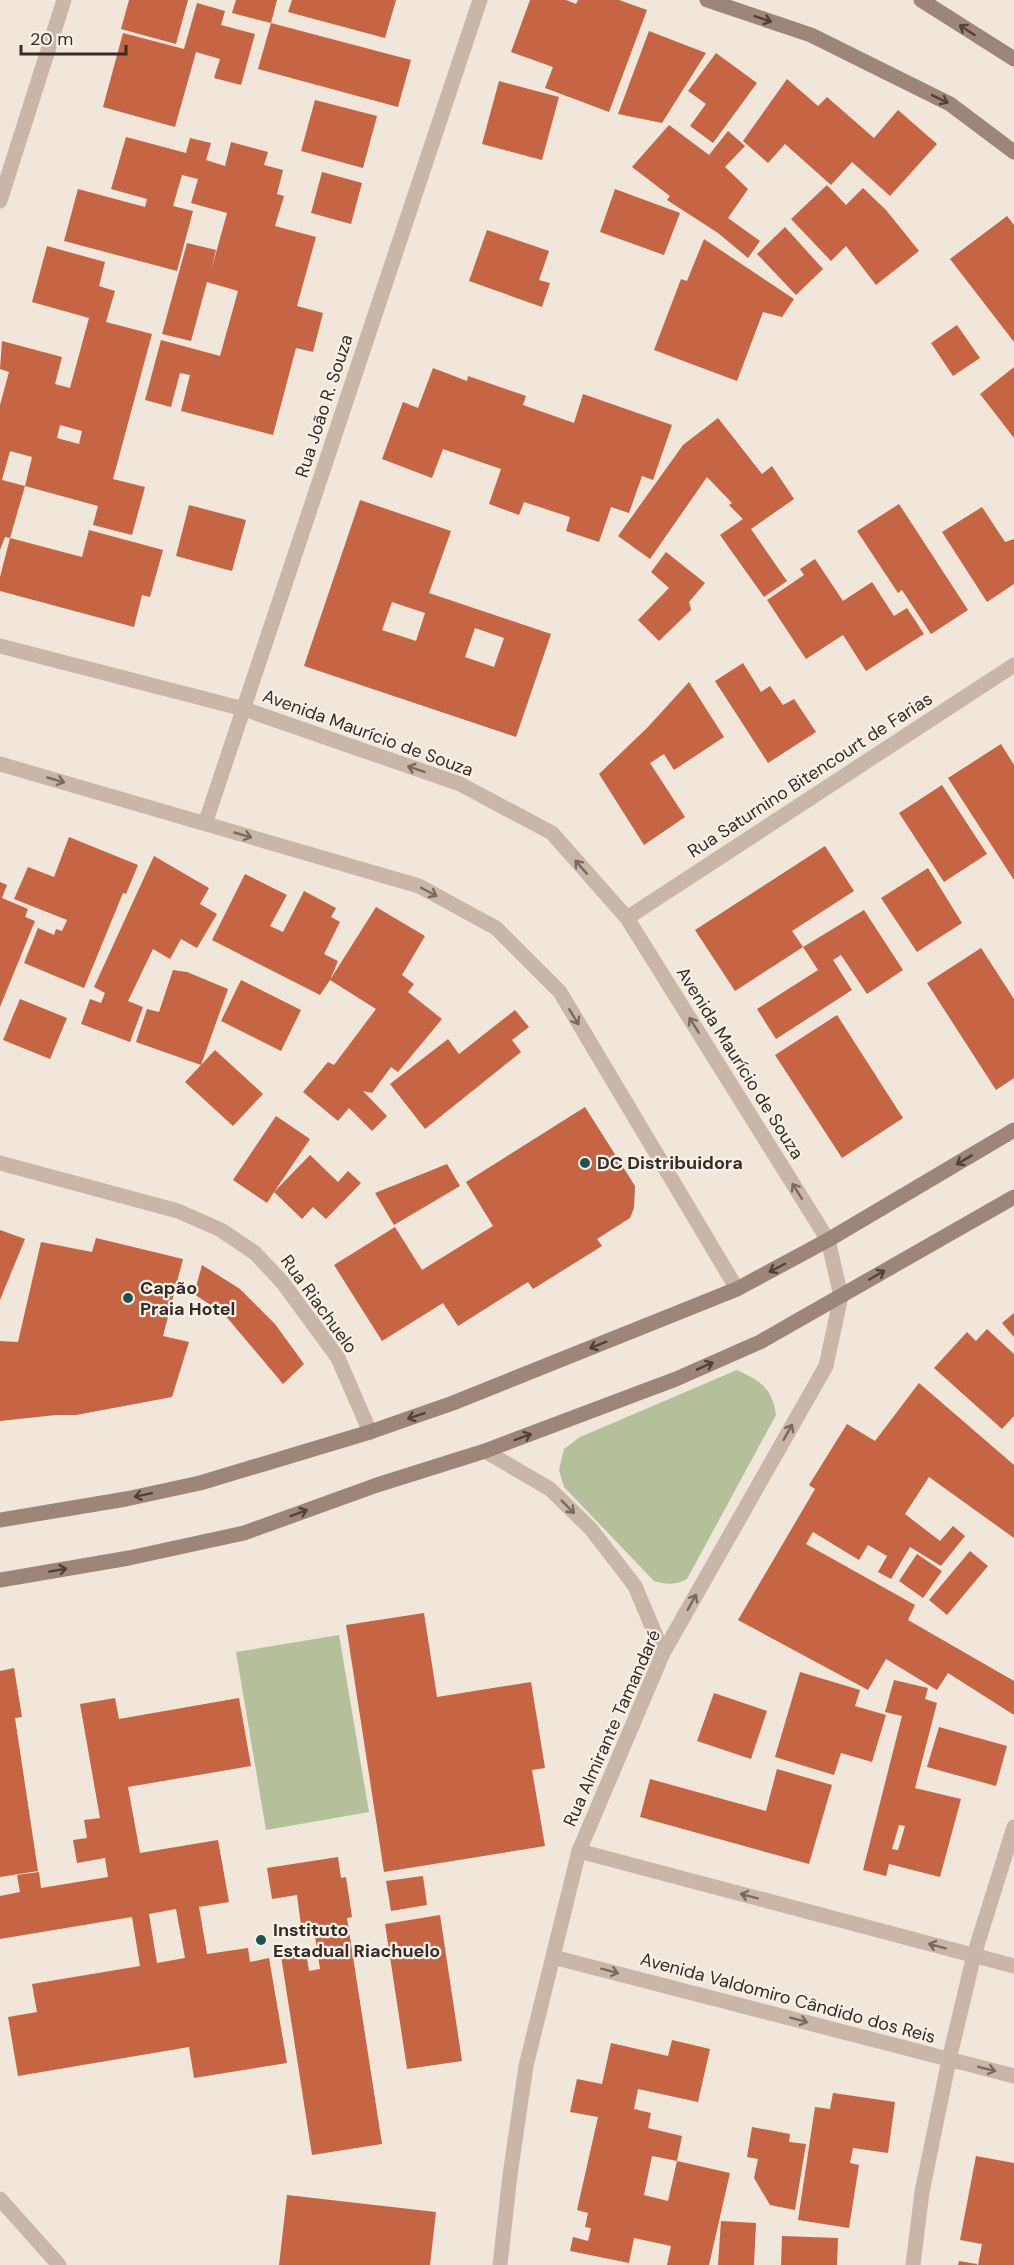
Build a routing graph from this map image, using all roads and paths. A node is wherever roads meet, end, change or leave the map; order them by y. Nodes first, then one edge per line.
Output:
1 (64, 0) edge
2 (480, 0) edge
3 (707, 0) edge
4 (921, 0) edge
5 (1014, 60) edge
6 (1014, 152) edge
7 (0, 201) edge
8 (0, 646) edge
9 (1014, 665) edge
10 (244, 709) junction
11 (0, 764) edge
12 (206, 824) junction
13 (627, 918) junction
14 (1014, 1130) edge
15 (0, 1163) edge
16 (1014, 1197) edge
17 (828, 1240) junction
18 (737, 1289) junction
19 (841, 1296) junction
20 (370, 1432) junction
21 (485, 1451) junction
22 (0, 1520) edge
23 (0, 1580) edge
24 (663, 1653) junction
25 (1014, 1827) edge
26 (579, 1851) junction
27 (974, 1955) junction
28 (553, 1957) junction
29 (1014, 1966) edge
30 (949, 2060) junction
31 (1014, 2076) edge
32 (0, 2199) edge
33 (59, 2265) edge
34 (500, 2265) edge
35 (913, 2265) edge

1 - 7 street
2 - 10 street, Rua João R. Souza
3 -> 6 main road
5 -> 4 main road
8 - 10 street, Avenida Maurício de Souza
9 - 13 street, Rua Saturnino Bitencourt de Farias
10 - 12 street, Rua João R. Souza
13 -> 10 street, Avenida Maurício de Souza
11 -> 12 street
12 -> 18 street
17 -> 13 street, Avenida Maurício de Souza
14 -> 17 main road
15 - 20 street, Rua Riachuelo
19 -> 16 main road
17 -> 18 main road
17 - 19 street, Rua Almirante Tamandaré
18 -> 20 main road
21 -> 19 main road
24 -> 19 street, Rua Almirante Tamandaré
20 -> 22 main road
23 -> 21 main road
21 -> 24 street
24 - 26 street, Rua Almirante Tamandaré
25 - 27 street
27 -> 26 street
26 - 28 street, Rua Almirante Tamandaré
27 - 29 street
27 - 30 street
28 -> 30 street, Avenida Valdomiro Cândido dos Reis
28 - 34 street, Rua Almirante Tamandaré
30 -> 31 street, Avenida Valdomiro Cândido dos Reis
30 - 35 street
32 - 33 street

